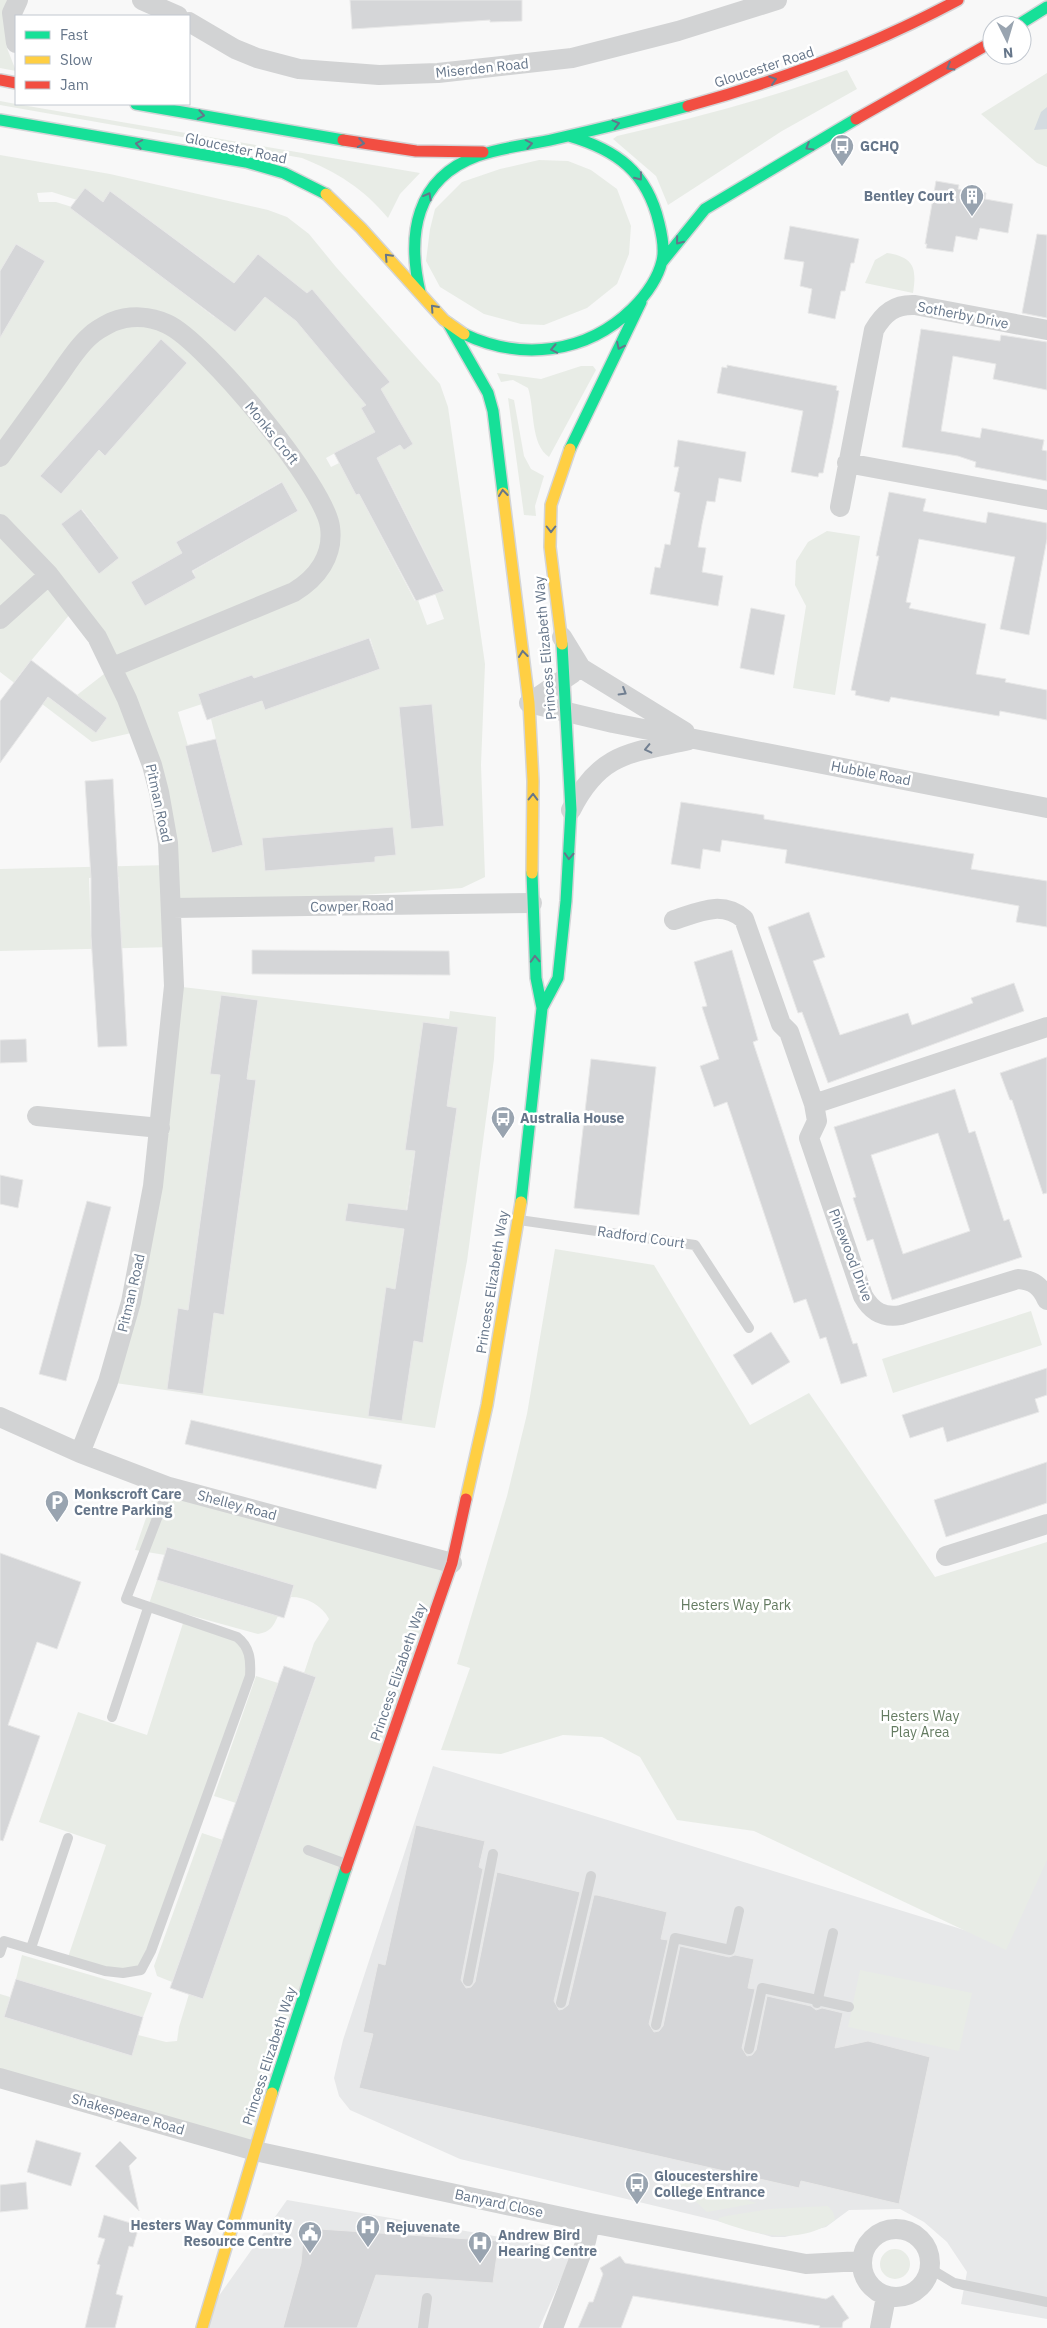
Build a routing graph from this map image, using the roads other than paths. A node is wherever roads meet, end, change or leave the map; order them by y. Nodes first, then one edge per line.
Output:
1 (18, 0) edge
2 (142, 0) edge
3 (777, 0) edge
4 (958, 0) edge
5 (1047, 7) edge
6 (176, 15) edge
7 (1032, 16) edge
8 (190, 23) edge
9 (15, 35) edge
10 (982, 48) edge
11 (0, 80) edge
12 (15, 83) edge
13 (142, 105) edge
14 (0, 120) edge
15 (569, 136) junction
16 (490, 152) junction
17 (662, 262) junction
18 (421, 293) junction
19 (641, 302) junction
20 (448, 323) junction
21 (1047, 330) edge
22 (0, 457) edge
23 (847, 463) junction
24 (1047, 500) edge
25 (840, 507) dead end
26 (0, 524) edge
27 (49, 574) junction
28 (0, 619) edge
29 (561, 635) junction
30 (113, 667) junction
31 (581, 668) junction
32 (564, 679) junction
33 (530, 703) junction
34 (566, 711) junction
35 (695, 738) junction
36 (1047, 808) edge
37 (571, 810) junction
38 (532, 904) junction
39 (172, 908) junction
40 (674, 920) dead end
41 (542, 1008) junction
42 (1047, 1027) edge
43 (814, 1104) junction
44 (37, 1116) dead end
45 (160, 1128) junction
46 (518, 1220) junction
47 (1047, 1300) edge
48 (749, 1328) dead end
49 (0, 1417) edge
50 (80, 1453) junction
51 (169, 1487) junction
52 (1047, 1524) edge
53 (946, 1556) dead end
54 (452, 1564) junction
55 (148, 1608) junction
56 (112, 1718) dead end
57 (68, 1838) dead end
58 (308, 1850) dead end
59 (494, 1854) dead end
60 (347, 1864) junction
61 (591, 1876) dead end
62 (739, 1911) dead end
63 (833, 1933) dead end
64 (32, 1948) junction
65 (0, 1953) edge
66 (468, 1981) dead end
67 (817, 2001) junction
68 (561, 2003) dead end
69 (849, 2007) dead end
70 (656, 2025) dead end
71 (749, 2049) dead end
72 (0, 2078) edge
73 (255, 2151) junction
74 (590, 2223) junction
75 (862, 2260) junction
76 (929, 2268) junction
77 (886, 2297) junction
78 (427, 2298) dead end
79 (1047, 2302) edge
80 (202, 2328) edge
81 (423, 2328) edge
82 (554, 2328) edge
83 (880, 2328) edge

1 - 9 street
2 - 6 street
3 - 8 street, Miserden Road
15 -> 4 main road, Gloucester Road
5 - 7 main road
10 -> 17 main road
11 - 12 main road
13 -> 16 main road, Gloucester Road
18 -> 14 main road, Gloucester Road
16 -> 15 main road, Gloucester Road
15 -> 17 main road
18 -> 16 main road
17 - 19 main road, Princess Elizabeth Way
20 -> 18 main road, Gloucester Road
19 -> 20 main road
19 -> 29 main road, Princess Elizabeth Way
33 -> 20 main road, Princess Elizabeth Way
21 - 23 street, Sotherby Drive
22 - 30 street, Monks Croft
23 - 24 street
23 - 25 street, Sotherby Drive
26 - 27 street, Pitman Road
27 - 28 street
27 - 30 street, Pitman Road
29 - 31 street, Hubble Road
29 - 32 main road, Princess Elizabeth Way
30 - 39 street, Pitman Road
31 - 32 street
31 -> 35 street, Hubble Road
32 - 33 street
32 - 34 main road, Princess Elizabeth Way
33 - 34 street, Hubble Road
38 -> 33 main road, Princess Elizabeth Way
34 - 35 street, Hubble Road
34 - 37 main road, Princess Elizabeth Way
35 - 36 street, Hubble Road
35 -> 37 street, Hubble Road
37 -> 41 main road, Princess Elizabeth Way
38 - 39 street, Cowper Road
41 -> 38 main road, Princess Elizabeth Way
39 - 45 street, Pitman Road
40 - 43 street, Pinewood Drive
41 - 46 main road, Princess Elizabeth Way
42 - 43 street
43 - 47 street, Pinewood Drive
44 - 45 street
45 - 50 street, Pitman Road
46 - 48 lane, Radford Court
46 - 54 main road, Princess Elizabeth Way
49 - 50 street, Shelley Road
50 - 51 street, Shelley Road
51 - 54 street, Shelley Road
51 - 55 lane
52 - 53 street
54 - 60 main road, Princess Elizabeth Way
55 - 56 lane
55 - 64 lane
57 - 64 lane
58 - 60 lane
59 - 66 lane
60 - 73 main road, Princess Elizabeth Way
61 - 68 lane
62 - 70 lane
63 - 67 lane
64 - 65 lane
67 - 69 lane
67 - 71 lane
72 - 73 street, Shakespeare Road
73 - 74 street, Banyard Close
73 - 80 main road, Princess Elizabeth Way
74 - 75 street, Banyard Close
74 - 82 street
75 - 76 street
75 - 77 street
76 - 77 street
76 - 79 lane
77 - 83 street
78 - 81 lane

